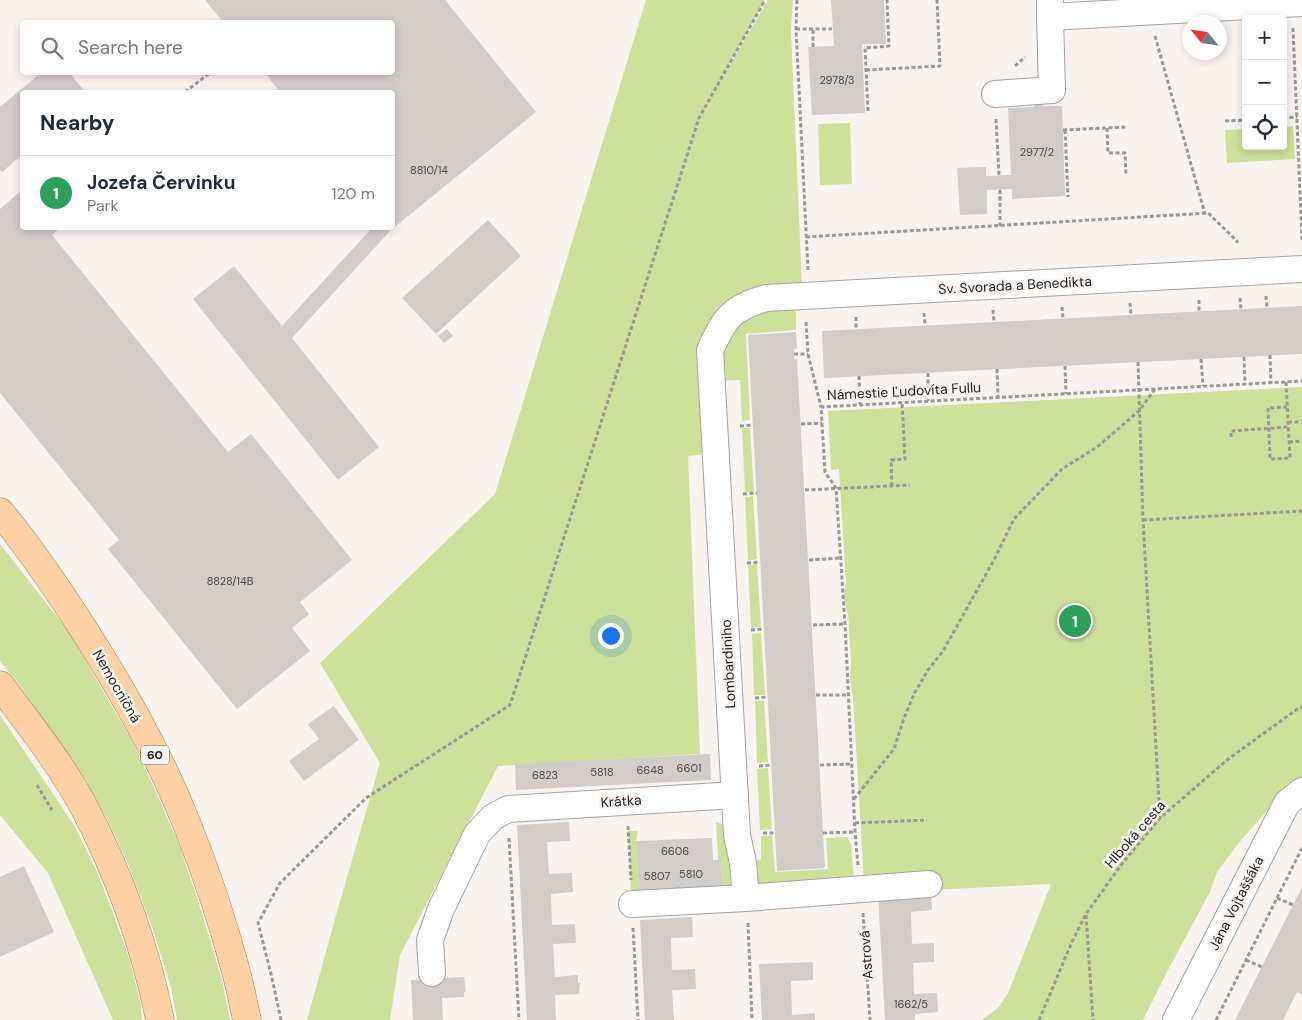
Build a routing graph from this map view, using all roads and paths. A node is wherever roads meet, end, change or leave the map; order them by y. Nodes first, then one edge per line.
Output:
1 (765, 0) edge
2 (797, 0) edge
3 (887, 0) edge
4 (937, 0) edge
5 (1297, 4) edge
6 (1050, 8) edge
7 (1148, 12) junction
8 (796, 29) junction
9 (813, 29) junction
10 (832, 29) dead end
11 (813, 47) dead end
12 (866, 70) junction
13 (207, 75) edge
14 (188, 90) edge
15 (995, 94) dead end
16 (868, 111) dead end
17 (1297, 117) junction
18 (1287, 118) edge
19 (1242, 120) edge
20 (1225, 121) dead end
21 (1297, 123) junction
22 (1302, 123) edge
23 (1126, 127) dead end
24 (1107, 128) junction
25 (1126, 174) dead end
26 (1000, 190) dead end
27 (1068, 197) dead end
28 (1301, 203) edge
29 (1206, 214) junction
30 (1000, 226) junction
31 (806, 237) junction
32 (1302, 240) edge
33 (1237, 243) dead end
34 (1302, 269) edge
35 (807, 296) junction
36 (732, 313) joint
37 (794, 354) dead end
38 (808, 354) junction
39 (1270, 355) dead end
40 (1244, 356) dead end
41 (1201, 359) dead end
42 (1138, 362) dead end
43 (1065, 366) dead end
44 (996, 369) dead end
45 (928, 373) dead end
46 (859, 376) dead end
47 (1302, 381) edge
48 (1286, 382) junction
49 (1271, 383) junction
50 (1245, 384) junction
51 (1203, 386) junction
52 (1138, 389) junction
53 (1155, 389) junction
54 (1066, 394) junction
55 (998, 397) junction
56 (928, 401) junction
57 (902, 402) junction
58 (860, 404) junction
59 (821, 407) junction
60 (1287, 407) junction
61 (1139, 411) junction
62 (1288, 422) junction
63 (1302, 422) edge
64 (822, 423) junction
65 (801, 424) dead end
66 (1288, 427) junction
67 (1268, 428) junction
68 (1231, 437) dead end
69 (1302, 441) edge
70 (1289, 442) junction
71 (910, 485) dead end
72 (892, 486) junction
73 (836, 488) junction
74 (805, 490) dead end
75 (1302, 511) edge
76 (0, 512) edge
77 (1143, 520) junction
78 (840, 558) junction
79 (809, 560) dead end
80 (845, 624) junction
81 (812, 625) dead end
82 (0, 685) edge
83 (816, 695) dead end
84 (848, 695) junction
85 (1302, 707) edge
86 (852, 764) junction
87 (820, 765) dead end
88 (36, 783) dead end
89 (1302, 791) edge
90 (735, 795) junction
91 (854, 800) junction
92 (508, 808) junction
93 (56, 815) dead end
94 (1160, 818) junction
95 (927, 820) dead end
96 (855, 823) junction
97 (855, 832) junction
98 (823, 833) dead end
99 (1302, 848) edge
100 (860, 879) junction
101 (929, 884) dead end
102 (746, 898) junction
103 (1278, 898) junction
104 (632, 904) dead end
105 (1293, 905) dead end
106 (1086, 914) junction
107 (1246, 960) junction
108 (1262, 967) dead end
109 (432, 973) dead end
110 (160, 1020) edge
111 (247, 1020) edge
112 (281, 1020) edge
113 (519, 1020) edge
114 (752, 1020) edge
115 (870, 1020) edge
116 (1039, 1020) edge
117 (1093, 1020) edge
118 (1176, 1020) edge
119 (1216, 1020) edge

1 - 112 path
2 - 8 path
3 - 12 path
4 - 12 path
5 - 7 street
5 - 17 path
6 - 7 street
6 - 15 street
7 - 29 path
8 - 9 path
8 - 31 path
9 - 10 path
9 - 11 path
12 - 16 path
13 - 14 path
17 - 18 path
17 - 21 path
19 - 20 path
21 - 22 path
21 - 28 path
23 - 24 path
24 - 25 path
24 - 27 path
26 - 30 path
28 - 32 path
29 - 30 path
29 - 33 path
30 - 31 path
31 - 35 path
34 - 35 street, Sv. Svorada a Benedikta
35 - 36 street, Sv. Svorada a Benedikta
35 - 38 path
36 - 90 street, Lombardiniho
37 - 38 path
38 - 59 path
39 - 49 path
40 - 50 path
41 - 51 path
42 - 52 path
43 - 54 path
44 - 55 path
45 - 56 path
46 - 58 path
47 - 48 path, Námestie Ľudovíta Fullu
48 - 49 path, Námestie Ľudovíta Fullu
48 - 60 path
49 - 50 path, Námestie Ľudovíta Fullu
50 - 51 path, Námestie Ľudovíta Fullu
51 - 53 path, Námestie Ľudovíta Fullu
52 - 53 path, Námestie Ľudovíta Fullu
52 - 54 path, Námestie Ľudovíta Fullu
52 - 61 path
53 - 61 path
54 - 55 path, Námestie Ľudovíta Fullu
55 - 56 path, Námestie Ľudovíta Fullu
56 - 57 path, Námestie Ľudovíta Fullu
57 - 58 path, Námestie Ľudovíta Fullu
57 - 72 path
58 - 59 path, Námestie Ľudovíta Fullu
59 - 64 path, Námestie Ľudovíta Fullu
60 - 62 path
60 - 67 path
61 - 77 path
61 - 91 path
62 - 63 path
62 - 66 path
64 - 65 path
64 - 73 path, Námestie Ľudovíta Fullu
66 - 67 path
66 - 70 path
67 - 68 path
67 - 70 path
69 - 70 path
71 - 72 path
72 - 73 path
73 - 74 path
73 - 78 path, Námestie Ľudovíta Fullu
75 - 77 path
76 - 111 main road, Nemocničná / 60
77 - 94 path
78 - 79 path
78 - 80 path, Námestie Ľudovíta Fullu
80 - 81 path
80 - 84 path, Námestie Ľudovíta Fullu
82 - 110 main road
83 - 84 path
84 - 86 path, Námestie Ľudovíta Fullu
85 - 94 path, Hlboká cesta
86 - 87 path
86 - 91 path, Námestie Ľudovíta Fullu
88 - 93 path
89 - 118 street, Jána Vojtaššáka
90 - 92 street, Krátka
90 - 102 street, Lombardiniho
91 - 96 path, Námestie Ľudovíta Fullu
92 - 109 street
92 - 113 path
94 - 106 path, Hlboká cesta
95 - 96 path
96 - 97 path, Námestie Ľudovíta Fullu
97 - 98 path
97 - 100 path, Námestie Ľudovíta Fullu
99 - 103 path
100 - 101 street
100 - 102 street
100 - 115 path, Astrová
102 - 104 street
102 - 114 path
103 - 105 path
103 - 107 path
106 - 116 path, Hlboká cesta
106 - 117 path
107 - 108 path
107 - 119 path

